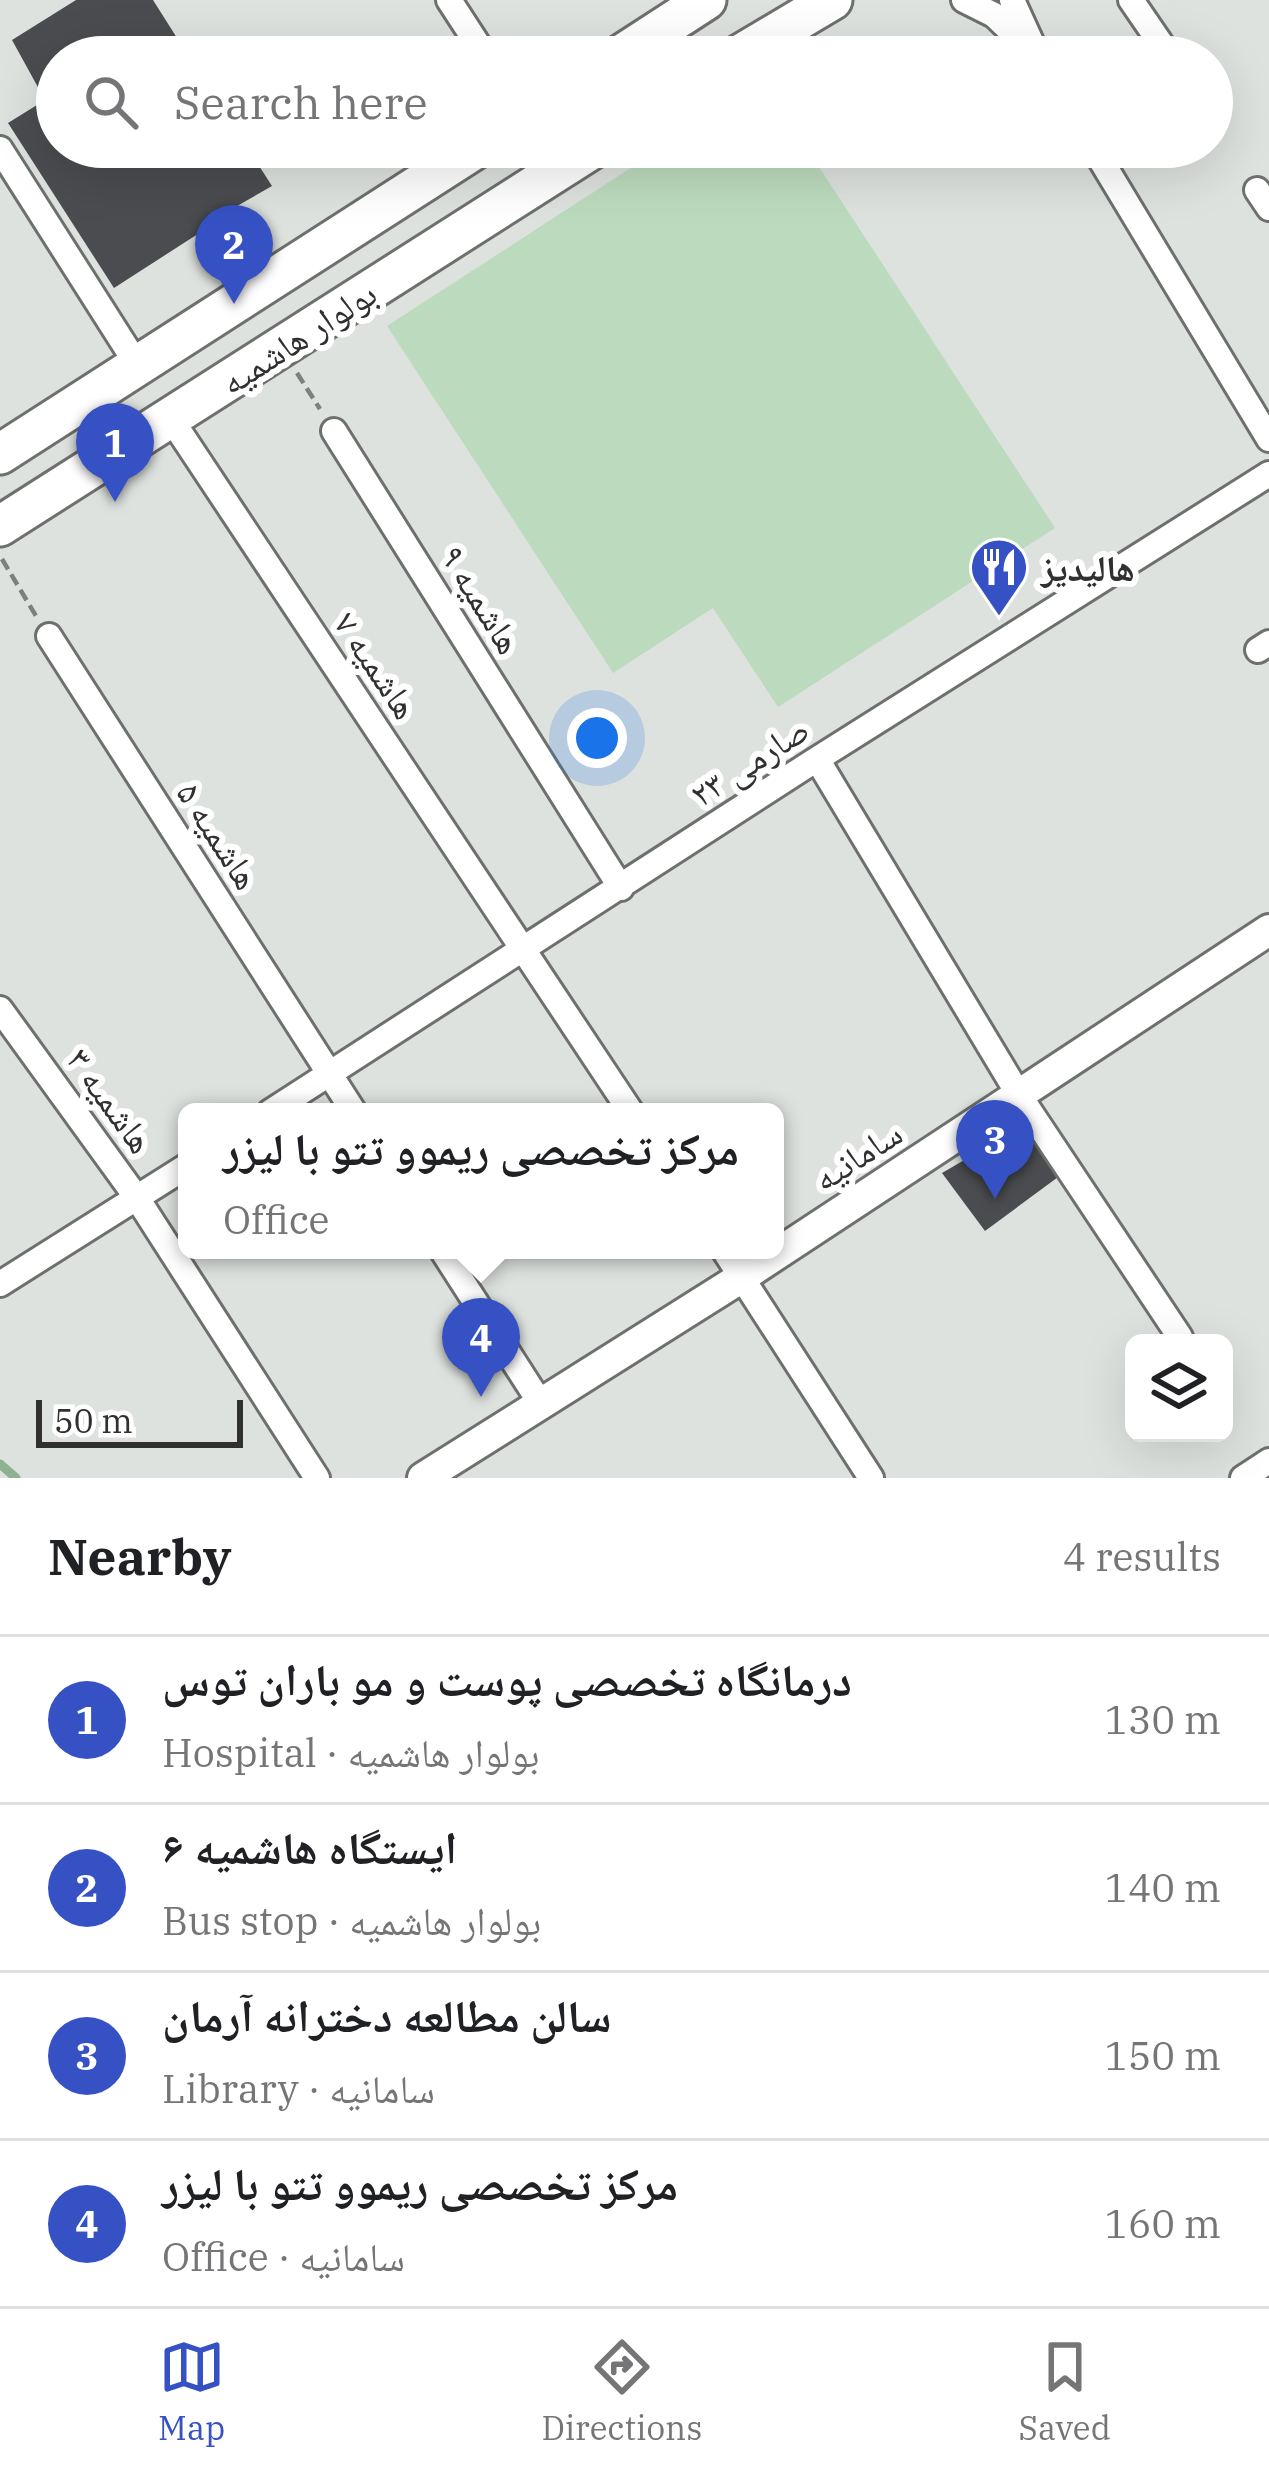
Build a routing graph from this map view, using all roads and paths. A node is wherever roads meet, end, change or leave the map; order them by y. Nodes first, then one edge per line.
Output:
1 (449, 0) edge
2 (706, 0) edge
3 (832, 0) edge
4 (964, 0) edge
5 (1012, 0) edge
6 (1131, 0) edge
7 (472, 36) edge
8 (650, 36) edge
9 (771, 36) edge
10 (1016, 36) edge
11 (1028, 36) edge
12 (1156, 36) edge
13 (0, 149) edge
14 (445, 168) edge
15 (562, 168) edge
16 (1106, 168) edge
17 (281, 349) junction
18 (137, 366) junction
19 (171, 419) junction
20 (334, 431) joint
21 (1269, 440) edge
22 (0, 454) edge
23 (1269, 474) edge
24 (0, 526) edge
25 (0, 556) edge
26 (49, 636) joint
27 (817, 759) junction
28 (621, 888) junction
29 (1269, 930) edge
30 (523, 950) junction
31 (0, 1009) edge
32 (330, 1074) junction
33 (1019, 1095) junction
34 (284, 1103) edge
35 (348, 1103) edge
36 (626, 1103) edge
37 (178, 1172) edge
38 (137, 1198) junction
39 (784, 1249) edge
40 (448, 1259) edge
41 (730, 1259) edge
42 (769, 1259) edge
43 (742, 1277) junction
44 (0, 1284) edge
45 (1178, 1334) edge
46 (541, 1404) junction
47 (1269, 1461) edge
48 (316, 1478) edge
49 (424, 1478) edge
50 (872, 1478) edge
51 (1243, 1478) edge

1 - 7 street
2 - 8 main road
3 - 9 main road
4 - 10 street
5 - 11 street
6 - 12 street
13 - 18 street
14 - 18 main road, بولوار هاشمیه
15 - 17 main road, بولوار هاشمیه
16 - 21 street
17 - 19 main road, بولوار هاشمیه
17 - 20 path
18 - 22 main road, بولوار هاشمیه
19 - 24 main road, بولوار هاشمیه
19 - 30 street, هاشمیه ۷
20 - 28 street, هاشمیه ۹
23 - 27 street, صارمی ۲۳
25 - 26 path
26 - 32 street, هاشمیه ۵
27 - 28 street, صارمی ۲۳
27 - 33 street
28 - 30 street, صارمی ۲۳
29 - 33 street, سامانیه
30 - 32 street, صارمی ۲۳
30 - 36 street, هاشمیه ۷
31 - 38 street, هاشمیه ۳
32 - 34 street, صارمی ۲۳
32 - 35 street, هاشمیه ۵
33 - 39 street, سامانیه
33 - 45 street
37 - 38 street
38 - 44 street
38 - 48 street, هاشمیه ۳
40 - 46 street
41 - 43 street
42 - 43 street, سامانیه
43 - 46 street, سامانیه
43 - 50 street
46 - 49 street, سامانیه
47 - 51 street

